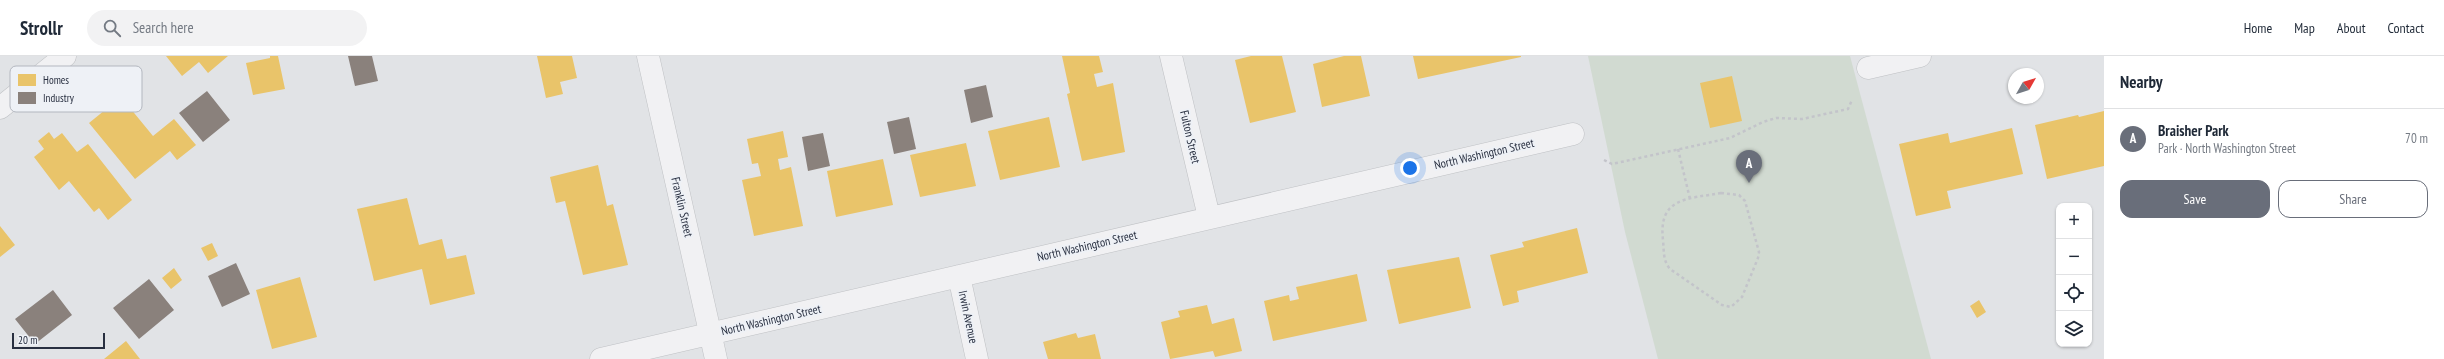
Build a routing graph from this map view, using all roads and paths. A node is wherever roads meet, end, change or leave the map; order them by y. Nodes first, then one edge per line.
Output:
1 (65, 56) edge
2 (648, 56) edge
3 (1171, 56) edge
4 (1920, 56) edge
5 (52, 66) edge
6 (1868, 68) dead end
7 (10, 100) edge
8 (1852, 100) dead end
9 (0, 108) edge
10 (1573, 134) dead end
11 (1678, 149) junction
12 (1604, 160) dead end
13 (1690, 199) junction
14 (1209, 217) junction
15 (959, 276) junction
16 (710, 335) junction
17 (601, 359) edge
18 (716, 359) edge
19 (977, 359) edge

1 - 5 street
2 - 16 street, Franklin Street
3 - 14 street, Fulton Street
4 - 6 street
7 - 9 street
8 - 11 path
10 - 14 street, North Washington Street
11 - 12 path
11 - 13 path
13 - 13 path
14 - 15 street, North Washington Street
15 - 16 street, North Washington Street
15 - 19 street, Irwin Avenue
16 - 17 street, North Washington Street
16 - 18 street, Franklin Street

